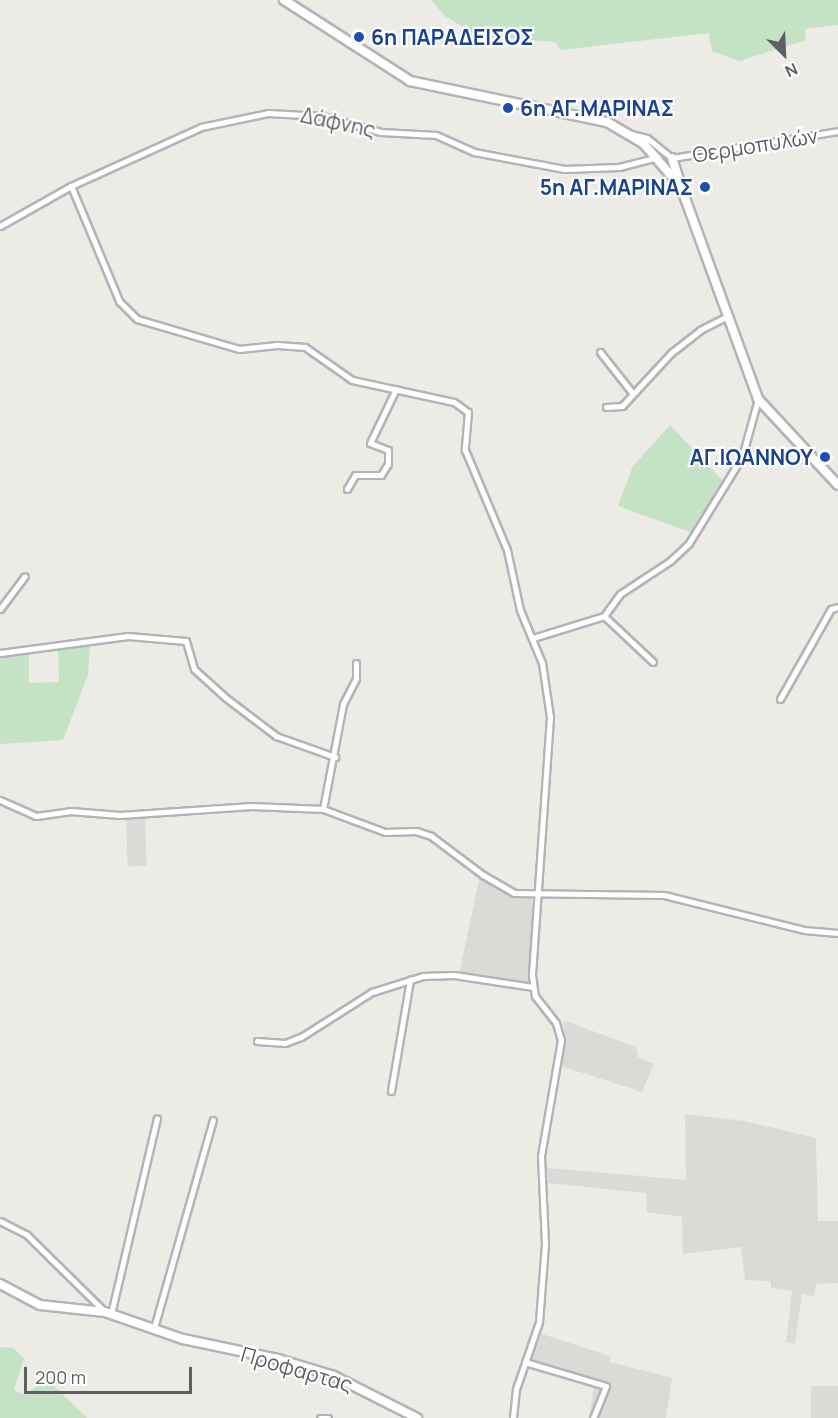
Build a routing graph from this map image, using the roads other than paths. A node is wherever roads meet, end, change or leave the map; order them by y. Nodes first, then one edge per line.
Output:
1 (284, 0) edge
2 (838, 131) edge
3 (631, 134) junction
4 (657, 158) junction
5 (672, 158) junction
6 (71, 186) junction
7 (681, 187) junction
8 (0, 226) edge
9 (728, 316) junction
10 (600, 352) dead end
11 (396, 389) junction
12 (633, 394) junction
13 (758, 399) junction
14 (606, 406) dead end
15 (838, 485) edge
16 (347, 489) dead end
17 (25, 576) dead end
18 (838, 607) edge
19 (0, 609) edge
20 (604, 616) junction
21 (533, 638) junction
22 (0, 653) edge
23 (653, 662) dead end
24 (356, 663) dead end
25 (780, 699) dead end
26 (335, 757) junction
27 (0, 800) edge
28 (323, 809) junction
29 (535, 895) junction
30 (838, 933) edge
31 (410, 980) junction
32 (533, 987) junction
33 (257, 1041) dead end
34 (392, 1091) dead end
35 (157, 1118) dead end
36 (213, 1120) dead end
37 (0, 1221) edge
38 (0, 1284) edge
39 (108, 1313) junction
40 (154, 1328) junction
41 (525, 1362) junction
42 (320, 1418) edge
43 (328, 1418) edge
44 (417, 1418) edge
45 (513, 1418) edge
46 (593, 1418) edge

1 - 3 main road
2 - 5 street, Θερμοπυλών
3 - 4 main road
3 - 5 street
4 - 6 street, Δάφνης
4 - 7 main road
5 - 7 main road
6 - 8 street, Δάφνης
6 - 11 street
7 - 9 main road
9 - 12 street
9 - 13 main road
10 - 12 street
11 - 16 street
11 - 21 street
12 - 14 street
13 - 15 main road
13 - 20 street
17 - 19 street
18 - 25 street
20 - 21 street
20 - 23 street
21 - 29 street
22 - 26 street
24 - 26 street
26 - 28 street
27 - 28 street
28 - 29 street
29 - 30 street
29 - 32 street
31 - 32 street
31 - 33 street
31 - 34 street
32 - 41 street
35 - 39 street
36 - 40 street
37 - 39 street
38 - 39 main road, Προφαρτας
39 - 40 main road, Προφαρτας
40 - 44 main road, Προφαρτας
41 - 45 street
41 - 46 street
42 - 43 street

